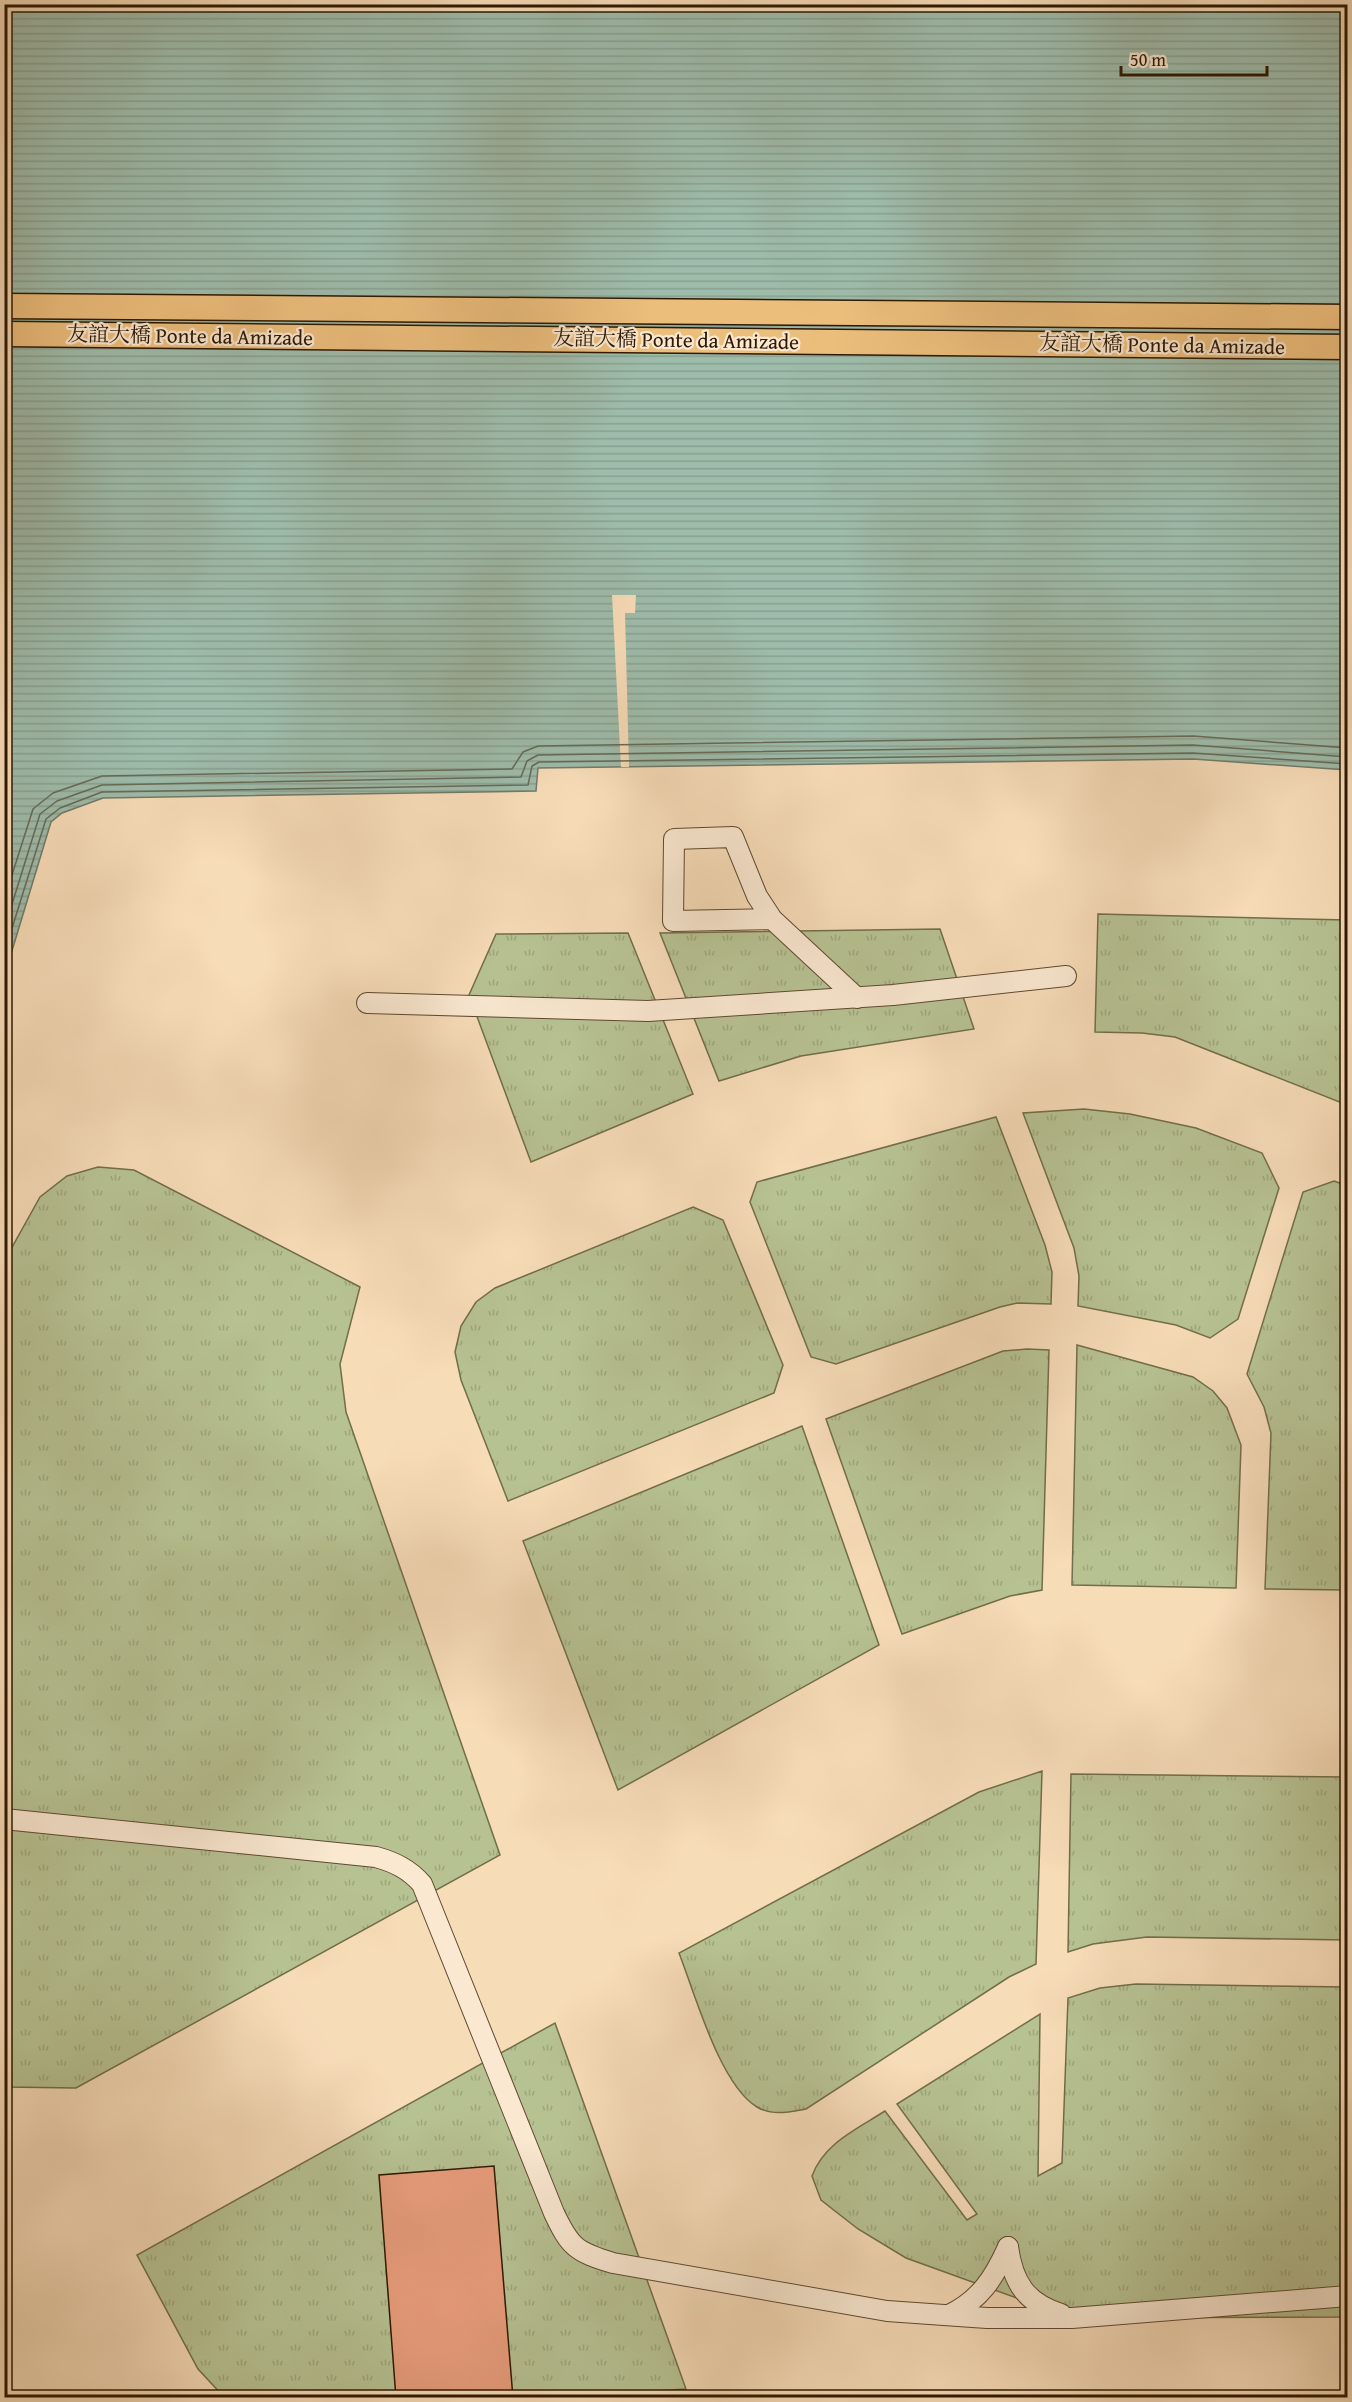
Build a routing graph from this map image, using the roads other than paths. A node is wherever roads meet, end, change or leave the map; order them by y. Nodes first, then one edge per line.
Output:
1 (4, 306) edge
2 (1347, 317) edge
3 (4, 334) edge
4 (1347, 347) edge
5 (772, 919) junction
6 (1066, 976) dead end
7 (857, 998) junction
8 (367, 1004) dead end
9 (4, 1819) edge
10 (1347, 2296) edge
11 (949, 2315) junction
12 (1072, 2318) junction

1 - 2 main road, 友誼大橋 Ponte da Amizade
3 - 4 main road, 友誼大橋 Ponte da Amizade
5 - 5 street
5 - 7 street
6 - 7 street
7 - 8 street
9 - 11 street
10 - 12 street
11 - 12 street
11 - 12 street

